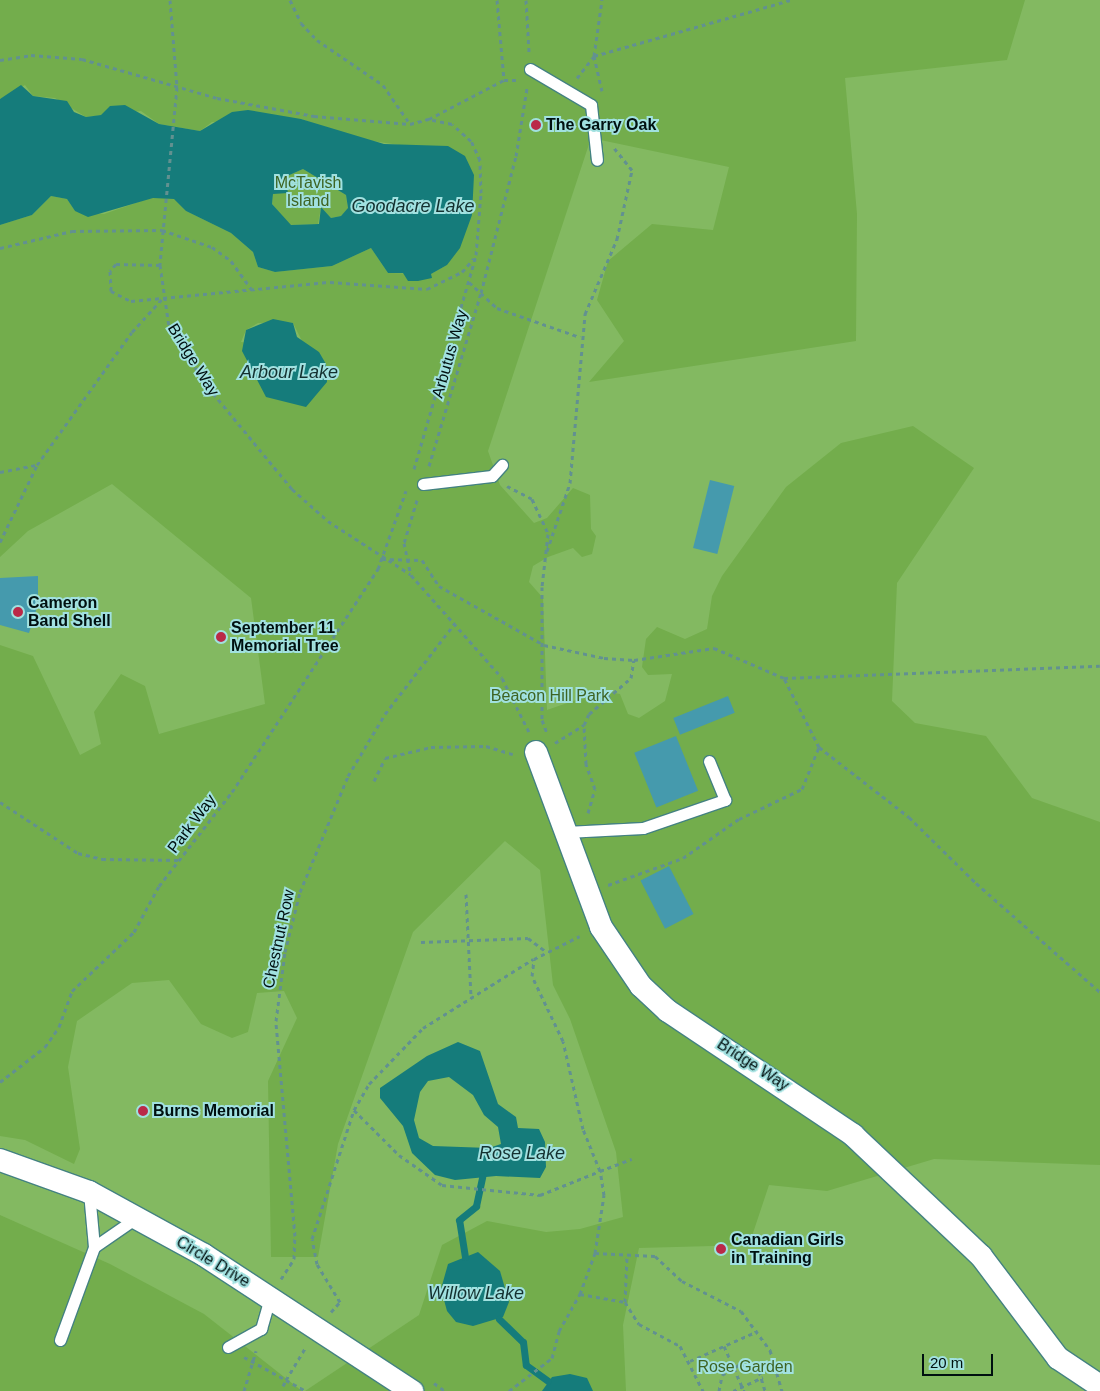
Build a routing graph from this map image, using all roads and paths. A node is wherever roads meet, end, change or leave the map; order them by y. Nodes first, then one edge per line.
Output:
1 (170, 0) edge
2 (290, 0) edge
3 (497, 0) edge
4 (526, 0) edge
5 (602, 0) edge
6 (790, 0) edge
7 (594, 56) junction
8 (0, 60) edge
9 (529, 75) junction
10 (504, 80) junction
11 (177, 87) junction
12 (569, 90) junction
13 (604, 100) dead end
14 (429, 119) junction
15 (410, 124) junction
16 (613, 142) dead end
17 (597, 160) dead end
18 (162, 230) junction
19 (0, 248) edge
20 (476, 256) junction
21 (160, 265) junction
22 (469, 282) junction
23 (251, 289) junction
24 (481, 293) junction
25 (162, 298) junction
26 (580, 337) junction
27 (37, 465) junction
28 (502, 465) dead end
29 (0, 472) edge
30 (412, 475) dead end
31 (492, 476) junction
32 (423, 484) junction
33 (409, 485) dead end
34 (0, 542) edge
35 (547, 551) junction
36 (404, 557) junction
37 (382, 558) junction
38 (411, 575) junction
39 (455, 623) junction
40 (544, 645) junction
41 (634, 660) junction
42 (1100, 666) edge
43 (819, 747) dead end
44 (535, 751) junction
45 (709, 761) dead end
46 (374, 781) dead end
47 (0, 802) edge
48 (566, 832) junction
49 (182, 860) junction
50 (466, 894) dead end
51 (601, 927) junction
52 (468, 940) junction
53 (421, 942) dead end
54 (545, 951) junction
55 (534, 959) junction
56 (1100, 992) edge
57 (471, 998) junction
58 (0, 1082) edge
59 (354, 1110) junction
60 (632, 1159) dead end
61 (0, 1160) edge
62 (600, 1171) junction
63 (89, 1192) junction
64 (136, 1218) junction
65 (94, 1247) junction
66 (595, 1253) junction
67 (627, 1257) junction
68 (580, 1294) junction
69 (270, 1297) junction
70 (625, 1302) junction
71 (261, 1329) junction
72 (317, 1329) junction
73 (758, 1331) junction
74 (60, 1340) dead end
75 (724, 1346) junction
76 (228, 1347) joint
77 (253, 1362) junction
78 (690, 1362) junction
79 (733, 1366) junction
80 (763, 1377) junction
81 (286, 1380) junction
82 (283, 1386) dead end
83 (1100, 1386) edge
84 (742, 1387) junction
85 (244, 1391) edge
86 (306, 1391) edge
87 (412, 1391) edge
88 (508, 1391) edge
89 (703, 1391) edge
90 (720, 1391) edge
91 (732, 1391) edge
92 (744, 1391) edge
93 (765, 1391) edge
94 (782, 1391) edge

1 - 11 path, Bridge Way
2 - 15 path
3 - 10 path
4 - 9 path, Arbutus Way
5 - 7 path
6 - 7 path
7 - 12 path
7 - 13 path
8 - 11 path
9 - 10 path
9 - 12 lane
9 - 24 path, Arbutus Way
10 - 14 path
11 - 15 path
11 - 18 path, Bridge Way
12 - 17 lane
14 - 15 path
14 - 20 path
16 - 26 path
18 - 19 path
18 - 21 path, Bridge Way
18 - 23 path
20 - 22 path
20 - 23 path
21 - 25 path, Bridge Way
21 - 25 path
22 - 24 path
22 - 30 path
23 - 25 path
24 - 26 path
24 - 32 path, Arbutus Way
25 - 27 path
25 - 37 path, Bridge Way
26 - 35 path
27 - 29 path
27 - 34 path
28 - 31 lane
31 - 32 lane
31 - 35 path
32 - 36 path, Arbutus Way
33 - 37 path, Park Way
35 - 40 path
36 - 37 path
36 - 38 path, Arbutus Way
36 - 40 path
37 - 38 path, Bridge Way
37 - 49 path, Park Way
38 - 39 path, Arbutus Way
39 - 44 path, Arbutus Way
39 - 69 path, Chestnut Row
40 - 41 path
40 - 44 path
41 - 42 path
41 - 44 path
43 - 56 path
44 - 46 path
44 - 48 street, Bridge Way
45 - 48 lane
47 - 49 path
48 - 51 street, Bridge Way
49 - 58 path, Park Way
50 - 52 path
51 - 54 path
51 - 83 street, Bridge Way
52 - 53 path
52 - 54 path
52 - 57 path
54 - 55 path
55 - 57 path
55 - 62 path
57 - 59 path
59 - 62 path
59 - 72 path
60 - 62 path
61 - 63 street, Circle Drive
62 - 66 path
63 - 64 street, Circle Drive
63 - 65 lane
64 - 65 lane
64 - 69 street, Circle Drive
65 - 74 lane
66 - 67 path
66 - 68 path
67 - 70 path
67 - 73 path
68 - 70 path
68 - 88 path
69 - 71 lane
69 - 72 street, Circle Drive
70 - 78 path
71 - 76 lane
71 - 77 path
72 - 81 path
72 - 87 street, Circle Drive
73 - 75 path
73 - 94 path
75 - 78 path
75 - 79 path
76 - 77 path
77 - 81 path
77 - 85 path
78 - 89 path
79 - 80 path
79 - 84 path
79 - 90 path
80 - 84 path
80 - 93 path
81 - 82 path
81 - 86 path
84 - 91 path
84 - 92 path

